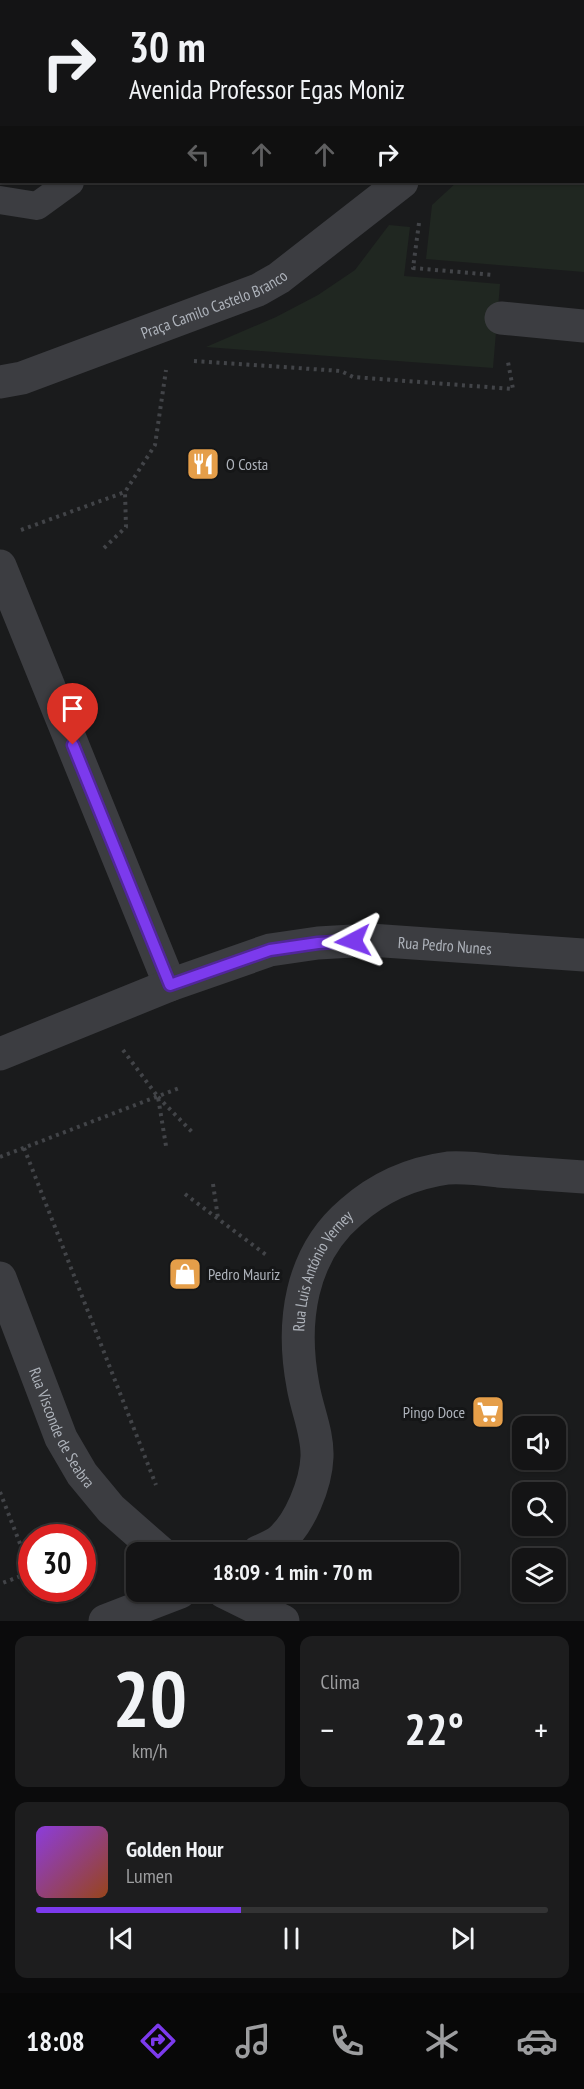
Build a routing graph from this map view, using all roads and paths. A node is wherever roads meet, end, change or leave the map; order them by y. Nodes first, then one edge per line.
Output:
1 (69, 183) edge
2 (401, 183) edge
3 (0, 200) edge
4 (419, 228) dead end
5 (500, 275) dead end
6 (501, 318) joint
7 (584, 326) edge
8 (190, 360) dead end
9 (166, 369) dead end
10 (0, 382) edge
11 (124, 492) junction
12 (21, 530) dead end
13 (104, 548) dead end
14 (0, 566) edge
15 (584, 955) edge
16 (170, 985) junction
17 (102, 1013) junction
18 (0, 1054) edge
19 (182, 1087) dead end
20 (158, 1096) junction
21 (194, 1134) dead end
22 (166, 1146) dead end
23 (24, 1148) junction
24 (0, 1157) edge
25 (584, 1177) edge
26 (213, 1184) dead end
27 (185, 1194) dead end
28 (218, 1219) junction
29 (0, 1278) edge
30 (305, 1284) junction
31 (156, 1485) dead end
32 (0, 1492) edge
33 (149, 1542) edge
34 (277, 1542) edge
35 (0, 1584) edge
36 (154, 1602) edge
37 (244, 1602) edge
38 (105, 1621) edge
39 (283, 1621) edge

1 - 3 lane
2 - 10 street, Praça Camilo Castelo Branco
4 - 5 path
6 - 7 street
6 - 8 path
9 - 11 path
11 - 12 path
11 - 13 path
14 - 16 street
15 - 16 street, Rua Pedro Nunes
16 - 17 street, Rua Pedro Nunes
17 - 18 street, Rua Pedro Nunes
17 - 20 path
19 - 20 path
20 - 21 path
20 - 22 path
20 - 23 path
23 - 24 path
23 - 31 path
25 - 30 street, Rua Luis António Verney
26 - 28 path
27 - 28 path
28 - 30 path
29 - 33 street, Rua Visconde de Seabra
30 - 34 street, Rua Luis António Verney
32 - 35 path
36 - 38 street
37 - 39 street

